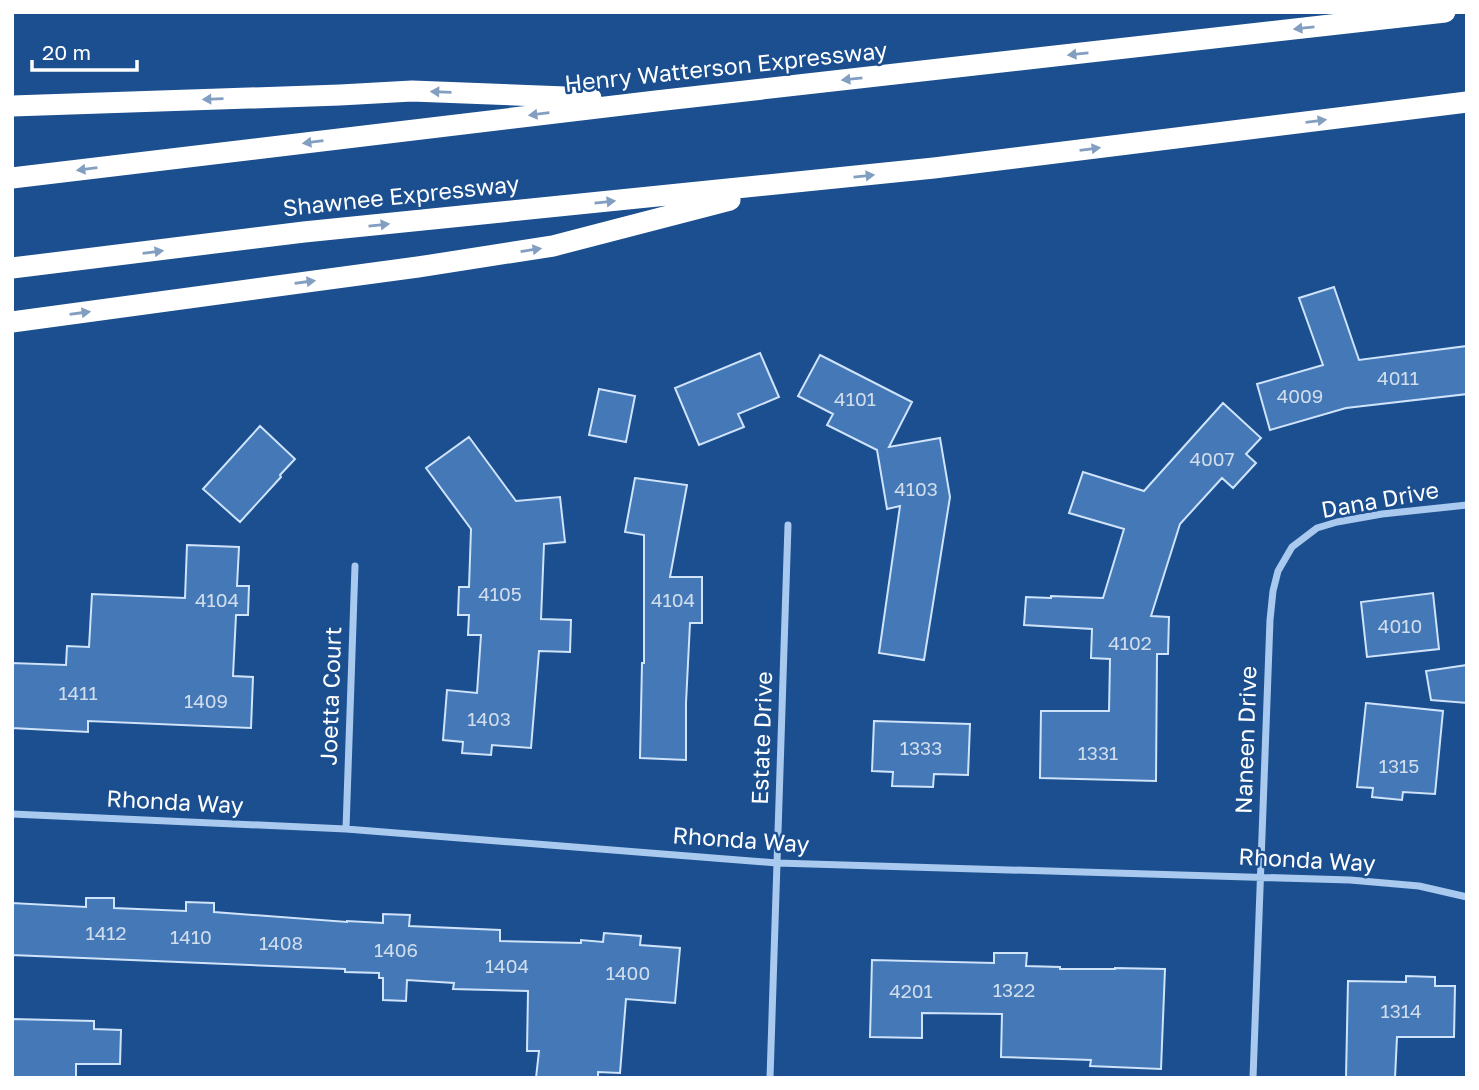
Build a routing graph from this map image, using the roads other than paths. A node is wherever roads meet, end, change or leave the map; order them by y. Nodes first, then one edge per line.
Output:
1 (1445, 12) edge
2 (656, 101) junction
3 (1467, 102) edge
4 (12, 106) edge
5 (12, 178) edge
6 (796, 183) junction
7 (12, 268) edge
8 (12, 322) edge
9 (1467, 505) edge
10 (788, 525) dead end
11 (1301, 539) joint
12 (355, 565) dead end
13 (12, 814) edge
14 (346, 829) junction
15 (777, 863) junction
16 (1260, 876) junction
17 (1467, 897) edge
18 (770, 1078) edge
19 (1253, 1078) edge

1 -> 2 highway, Henry Watterson Expressway
2 -> 4 highway
2 -> 5 highway, Henry Watterson Expressway
6 -> 3 highway
7 -> 6 highway, Shawnee Expressway
8 -> 6 highway
9 - 11 street, Dana Drive
10 - 15 street, Estate Drive
11 - 16 street, Naneen Drive
12 - 14 street, Joetta Court
13 - 14 street, Rhonda Way
14 - 15 street, Rhonda Way
15 - 16 street, Rhonda Way
15 - 18 street, Estate Drive
16 - 17 street, Rhonda Way
16 - 19 street, Naneen Drive

